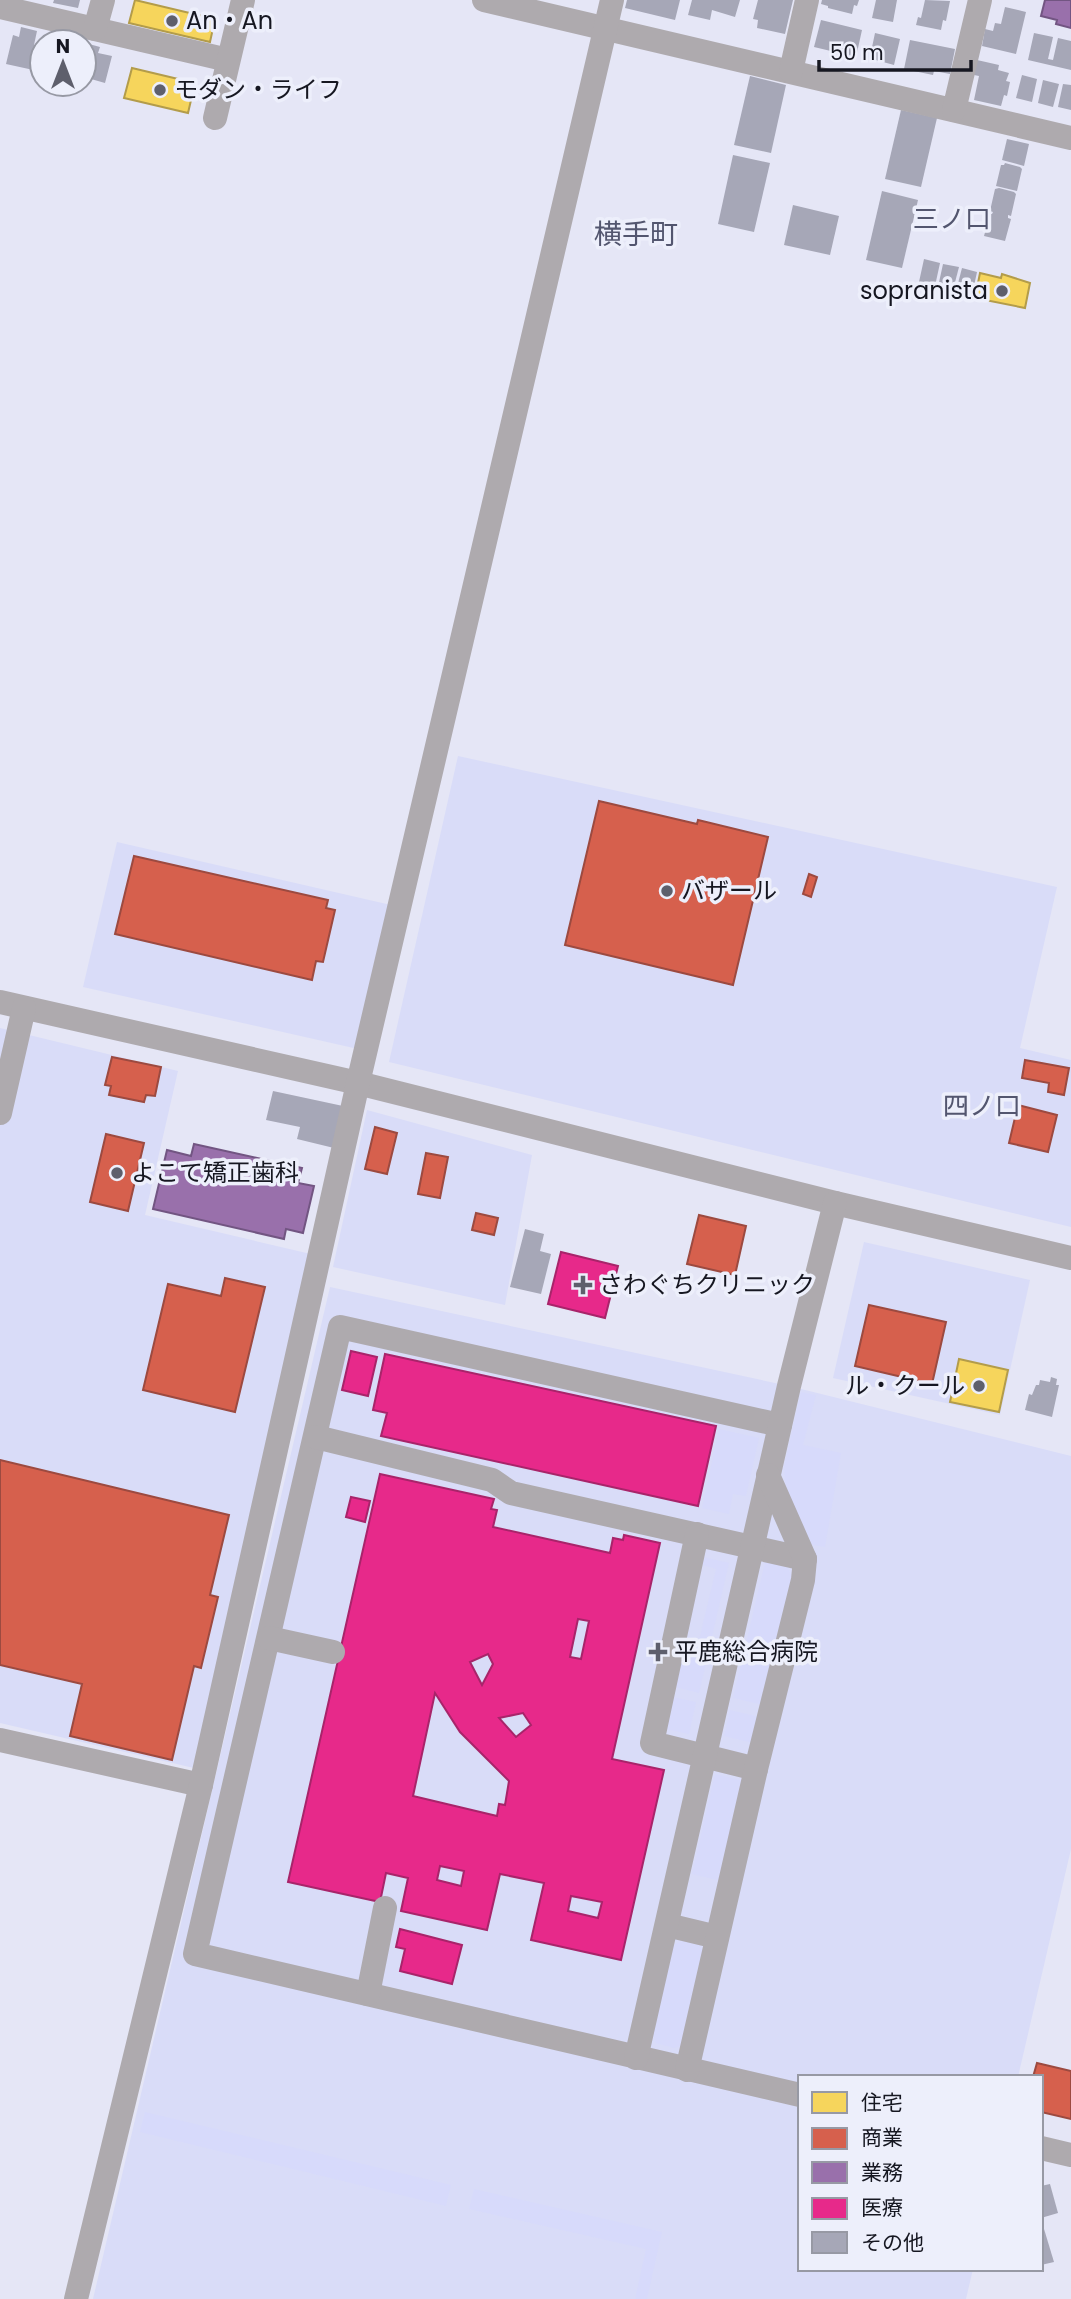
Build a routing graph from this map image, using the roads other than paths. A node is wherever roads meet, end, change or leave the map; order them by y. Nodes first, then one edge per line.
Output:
1 (103, 0) edge
2 (243, 0) edge
3 (487, 0) edge
4 (612, 0) edge
5 (807, 0) edge
6 (980, 0) edge
7 (0, 7) edge
8 (91, 28) edge
9 (95, 28) edge
10 (605, 28) junction
11 (98, 30) edge
12 (228, 61) junction
13 (791, 71) junction
14 (954, 110) junction
15 (215, 118) dead end
16 (1071, 138) edge
17 (12, 1005) edge
18 (358, 1083) junction
19 (0, 1113) edge
20 (835, 1203) junction
21 (1071, 1258) edge
22 (780, 1425) junction
23 (316, 1437) junction
24 (768, 1475) junction
25 (793, 1531) junction
26 (697, 1534) junction
27 (763, 1548) junction
28 (805, 1559) junction
29 (269, 1638) junction
30 (333, 1652) dead end
31 (0, 1740) edge
32 (705, 1756) junction
33 (756, 1769) junction
34 (201, 1785) junction
35 (385, 1908) dead end
36 (667, 1925) junction
37 (717, 1937) junction
38 (368, 1994) junction
39 (636, 2058) junction
40 (687, 2070) junction
41 (798, 2095) edge
42 (1043, 2148) edge
43 (1071, 2155) edge
44 (76, 2299) edge

1 - 9 street
2 - 12 street
3 - 10 street
4 - 10 street
5 - 13 street
6 - 14 street
7 - 8 street
10 - 13 street
10 - 18 street
11 - 12 street
12 - 15 street
13 - 14 street
14 - 16 street
17 - 18 street
17 - 19 street
18 - 20 street
18 - 34 street
20 - 21 street
20 - 22 street
22 - 23 street
22 - 24 street
23 - 26 street
23 - 29 street
24 - 25 street
24 - 27 street
25 - 27 street
25 - 28 street
26 - 27 street
26 - 32 street
27 - 28 street
27 - 32 street
28 - 33 street
29 - 30 street
29 - 38 street
31 - 34 street
32 - 33 street
32 - 36 street
33 - 37 street
34 - 44 street
35 - 38 street
36 - 37 street
36 - 39 street
37 - 40 street
38 - 39 street
39 - 40 street
40 - 41 street
42 - 43 street

